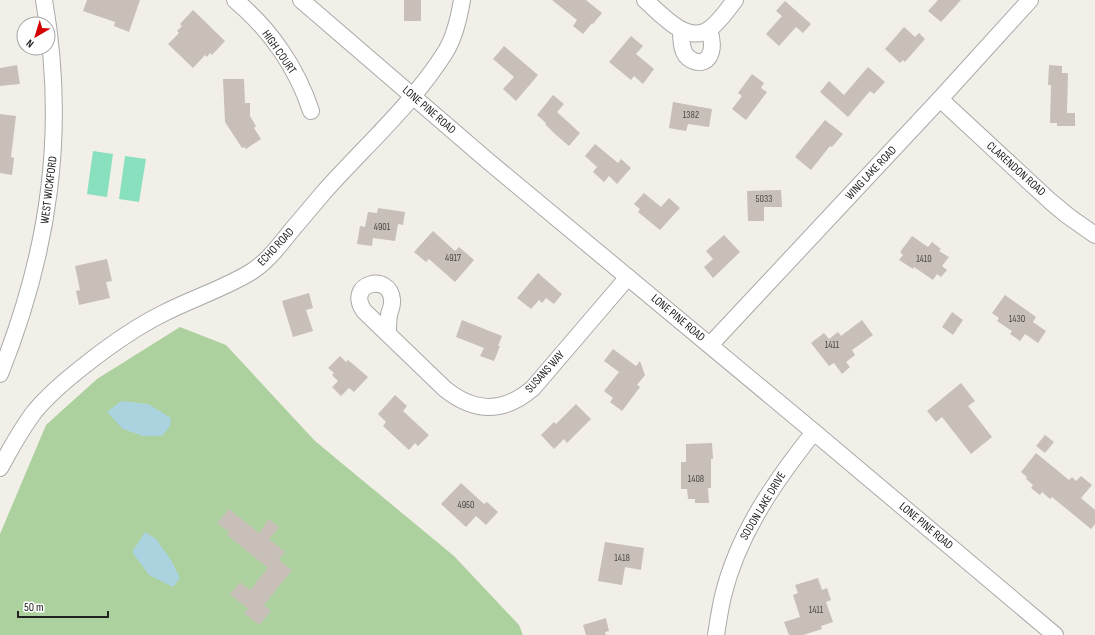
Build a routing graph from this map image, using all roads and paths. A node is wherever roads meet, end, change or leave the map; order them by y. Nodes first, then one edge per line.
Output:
1 (44, 0) edge
2 (235, 0) edge
3 (302, 0) edge
4 (462, 0) edge
5 (645, 0) edge
6 (735, 0) edge
7 (1030, 0) edge
8 (681, 30) junction
9 (703, 31) junction
10 (413, 96) junction
11 (940, 99) junction
12 (311, 111) dead end
13 (1095, 235) edge
14 (628, 277) junction
15 (388, 334) dead end
16 (710, 345) junction
17 (0, 374) edge
18 (814, 432) junction
19 (0, 468) edge
20 (716, 635) edge
21 (1055, 635) edge

1 - 17 street, WEST WICKFORD
2 - 12 street, HIGH COURT
3 - 10 street, LONE PINE ROAD
4 - 10 street, ECHO ROAD
5 - 8 street
6 - 9 street
7 - 11 street, WING LAKE ROAD
8 - 9 street
8 - 9 street
10 - 14 street, LONE PINE ROAD
10 - 19 street, ECHO ROAD
11 - 13 street, CLARENDON ROAD
11 - 16 street, WING LAKE ROAD
14 - 15 street, SUSANS WAY
14 - 16 street, LONE PINE ROAD
16 - 18 street, LONE PINE ROAD
18 - 20 street, SODON LAKE DRIVE
18 - 21 street, LONE PINE ROAD

